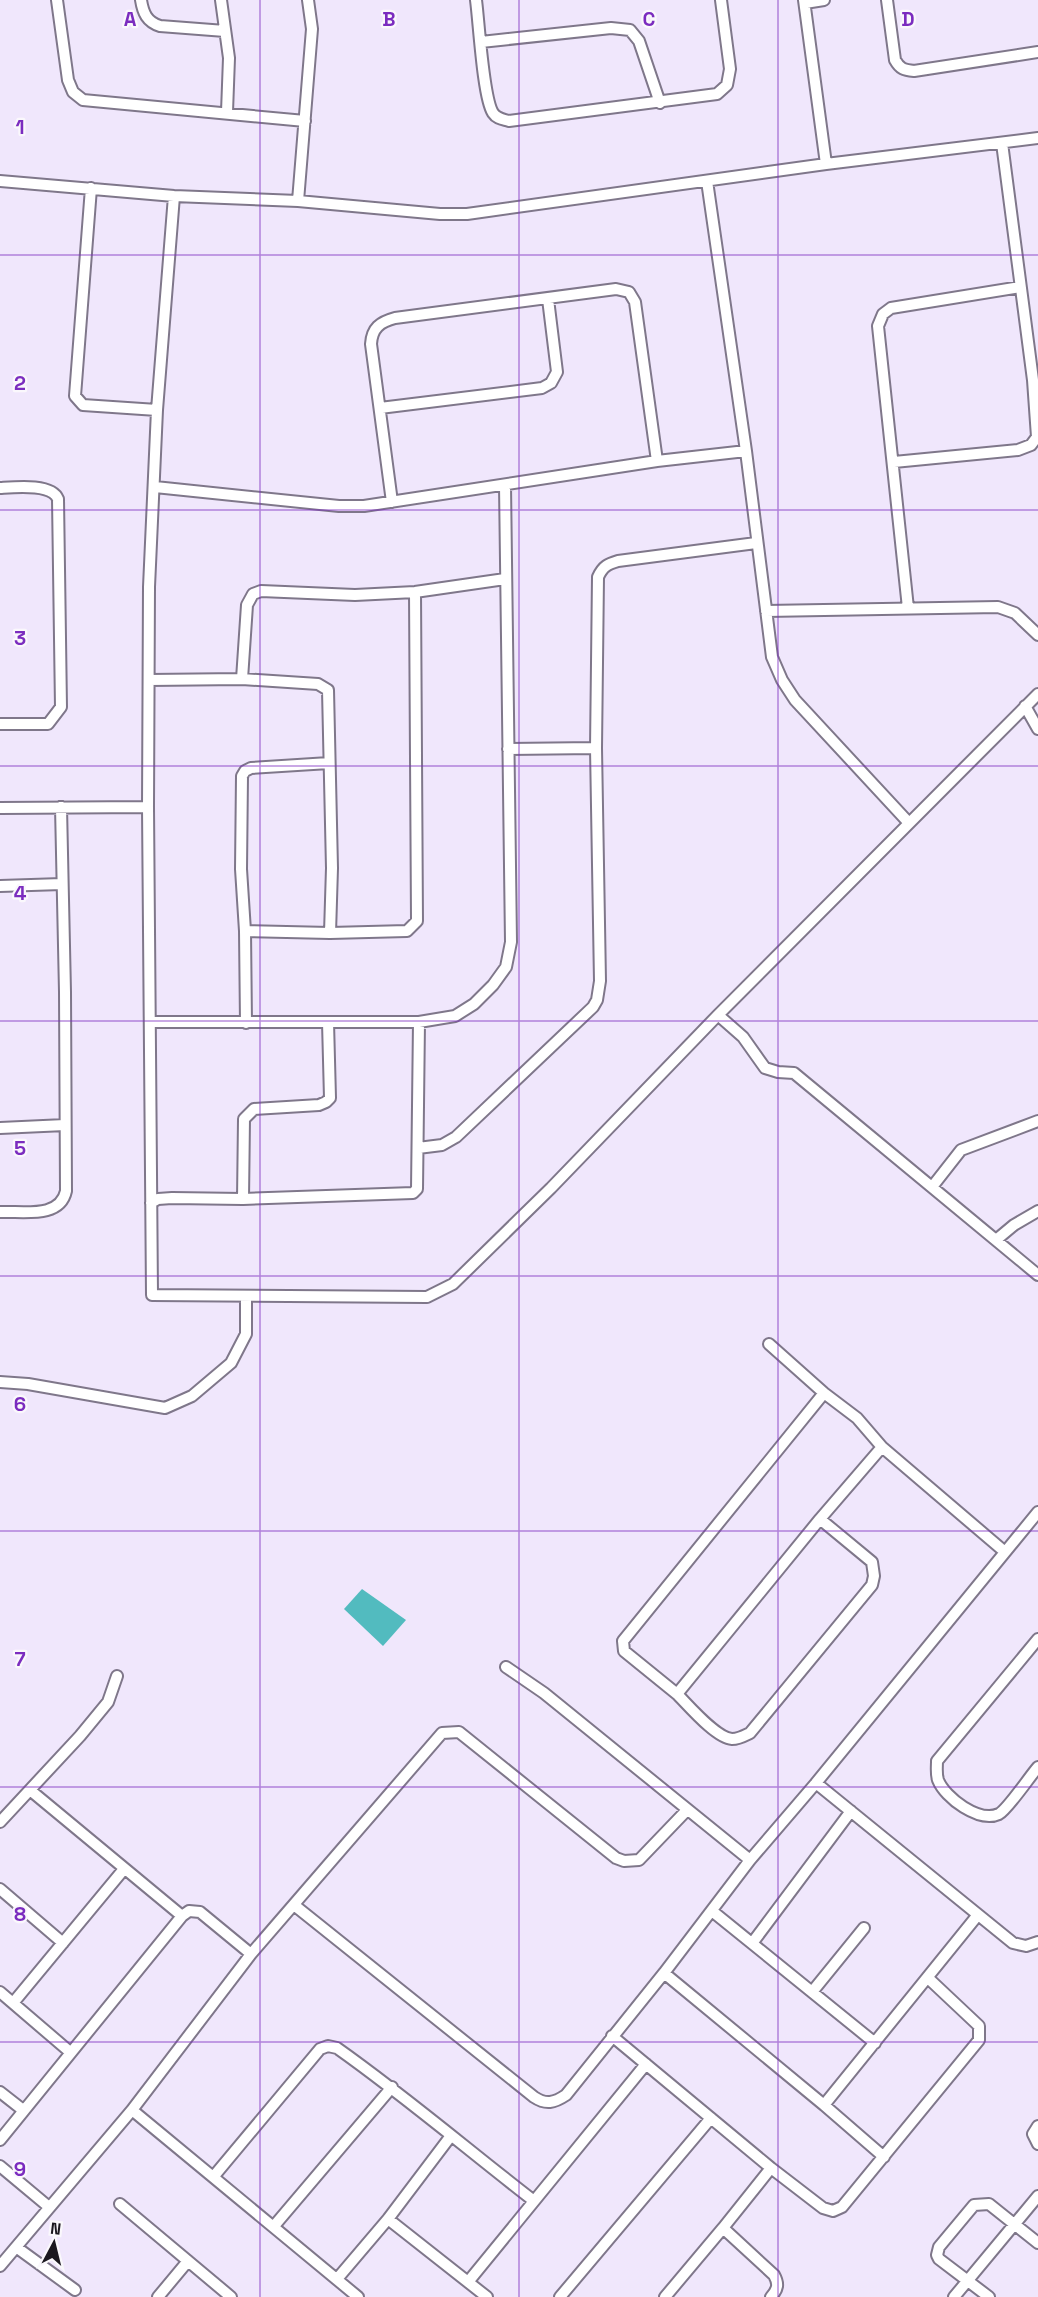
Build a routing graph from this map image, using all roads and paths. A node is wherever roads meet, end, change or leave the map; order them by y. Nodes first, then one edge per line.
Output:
1 (57, 0) edge
2 (141, 0) edge
3 (220, 0) edge
4 (308, 0) edge
5 (476, 0) edge
6 (721, 0) edge
7 (824, 0) edge
8 (887, 0) edge
9 (804, 1) edge
10 (225, 31) junction
11 (481, 42) junction
12 (1038, 52) edge
13 (660, 103) junction
14 (227, 112) junction
15 (305, 121) junction
16 (1038, 138) edge
17 (1002, 142) junction
18 (826, 164) junction
19 (0, 181) edge
20 (707, 181) junction
21 (91, 188) junction
22 (174, 196) junction
23 (298, 201) junction
24 (1020, 287) junction
25 (548, 299) junction
26 (380, 408) junction
27 (157, 410) junction
28 (746, 451) junction
29 (657, 462) junction
30 (894, 462) junction
31 (505, 485) junction
32 (154, 487) junction
33 (0, 488) edge
34 (392, 502) junction
35 (756, 543) junction
36 (505, 579) junction
37 (415, 592) junction
38 (908, 608) junction
39 (766, 611) junction
40 (1038, 635) edge
41 (242, 679) junction
42 (149, 680) junction
43 (1038, 694) edge
44 (1025, 706) junction
45 (0, 724) edge
46 (1038, 729) edge
47 (596, 748) junction
48 (508, 749) junction
49 (330, 763) junction
50 (61, 807) junction
51 (148, 807) junction
52 (0, 808) edge
53 (909, 823) junction
54 (62, 884) junction
55 (0, 886) edge
56 (245, 931) junction
57 (330, 933) junction
58 (718, 1015) junction
59 (150, 1022) junction
60 (328, 1022) junction
61 (419, 1022) junction
62 (246, 1023) junction
63 (1038, 1120) edge
64 (65, 1125) junction
65 (0, 1128) edge
66 (418, 1148) junction
67 (932, 1187) junction
68 (243, 1199) junction
69 (151, 1203) junction
70 (1038, 1211) edge
71 (0, 1212) edge
72 (996, 1240) junction
73 (1038, 1275) edge
74 (246, 1297) junction
75 (769, 1344) dead end
76 (0, 1382) edge
77 (824, 1393) junction
78 (882, 1447) junction
79 (1038, 1512) edge
80 (820, 1519) junction
81 (1005, 1552) junction
82 (1038, 1639) edge
83 (506, 1667) dead end
84 (117, 1676) dead end
85 (677, 1694) junction
86 (1038, 1767) edge
87 (816, 1783) junction
88 (30, 1790) junction
89 (687, 1810) junction
90 (851, 1811) junction
91 (0, 1822) edge
92 (750, 1860) junction
93 (124, 1869) junction
94 (0, 1889) edge
95 (294, 1905) junction
96 (712, 1911) junction
97 (182, 1916) junction
98 (977, 1916) junction
99 (864, 1928) dead end
100 (63, 1942) junction
101 (753, 1942) junction
102 (1038, 1942) edge
103 (251, 1954) junction
104 (664, 1973) junction
105 (928, 1978) junction
106 (0, 1992) edge
107 (812, 1992) junction
108 (13, 2003) junction
109 (612, 2036) junction
110 (875, 2043) junction
111 (70, 2052) junction
112 (646, 2064) junction
113 (392, 2086) junction
114 (0, 2092) edge
115 (824, 2105) junction
116 (23, 2110) junction
117 (132, 2110) junction
118 (711, 2118) junction
119 (1038, 2126) edge
120 (450, 2136) junction
121 (0, 2140) edge
122 (1038, 2144) edge
123 (884, 2157) junction
124 (0, 2166) edge
125 (771, 2168) junction
126 (214, 2176) junction
127 (1038, 2196) edge
128 (534, 2201) junction
129 (120, 2204) dead end
130 (49, 2207) junction
131 (388, 2218) junction
132 (1014, 2224) junction
133 (274, 2226) junction
134 (723, 2228) junction
135 (1038, 2243) edge
136 (16, 2247) junction
137 (188, 2261) junction
138 (0, 2266) edge
139 (337, 2279) junction
140 (967, 2280) junction
141 (468, 2282) junction
142 (75, 2290) dead end
143 (158, 2297) edge
144 (231, 2297) edge
145 (358, 2297) edge
146 (487, 2297) edge
147 (560, 2297) edge
148 (665, 2297) edge
149 (771, 2297) edge
150 (954, 2297) edge
151 (989, 2297) edge

1 - 14 street
2 - 10 street
3 - 10 street
4 - 15 street
5 - 11 street
6 - 13 street
7 - 9 street
8 - 12 street
9 - 18 street
10 - 14 street
11 - 13 street
11 - 13 street
14 - 15 street
15 - 23 street
16 - 17 street
17 - 18 street
17 - 24 street
18 - 20 street
19 - 21 street
20 - 23 street
20 - 28 street
21 - 22 street
21 - 27 street
22 - 23 street
22 - 27 street
24 - 30 street
24 - 30 street
25 - 26 street
25 - 26 street
25 - 29 street
26 - 34 street
27 - 32 street
28 - 29 street
28 - 35 street
29 - 31 street
30 - 38 street
31 - 34 street
31 - 36 street
32 - 34 street
32 - 42 street
33 - 45 street
35 - 39 street
35 - 47 street
36 - 37 street
36 - 48 street
37 - 41 street
37 - 57 street
38 - 39 street
38 - 40 street
39 - 53 street
41 - 42 street
41 - 49 street
42 - 51 street
43 - 44 street
44 - 46 street
44 - 53 street
47 - 48 street
47 - 66 street
48 - 61 street
49 - 56 street
49 - 57 street
50 - 51 street
50 - 52 street
50 - 54 street
51 - 59 street
53 - 58 street
54 - 55 street
54 - 64 street
56 - 57 street
56 - 62 street
58 - 67 street
58 - 74 street
59 - 62 street
59 - 69 street
60 - 61 street
60 - 62 street
60 - 68 street
61 - 66 street
63 - 67 street
64 - 65 street
64 - 71 street
66 - 68 street
67 - 72 street
68 - 69 street
69 - 74 street
70 - 72 street
72 - 73 street
74 - 76 street
75 - 77 street
77 - 78 street
77 - 85 street
78 - 80 street
78 - 81 street
79 - 81 street
80 - 85 street
80 - 85 street
81 - 87 street
82 - 86 street
83 - 89 street
84 - 88 street
87 - 90 street
87 - 92 street
88 - 91 street
88 - 93 street
89 - 92 street
89 - 95 street
90 - 98 street
90 - 101 street
92 - 96 street
93 - 97 street
93 - 100 street
94 - 100 street
95 - 103 street
95 - 109 street
96 - 101 street
96 - 104 street
97 - 103 street
97 - 111 street
98 - 102 street
98 - 105 street
99 - 107 street
100 - 108 street
101 - 107 street
103 - 117 street
104 - 109 street
104 - 115 street
105 - 110 street
105 - 123 street
106 - 108 street
107 - 110 street
108 - 111 street
109 - 112 street
110 - 115 street
111 - 116 street
112 - 118 street
112 - 128 street
113 - 120 street
113 - 126 street
113 - 133 street
114 - 116 street
115 - 123 street
116 - 121 street
117 - 126 street
117 - 130 street
118 - 125 street
118 - 147 street
119 - 122 street
120 - 128 street
120 - 131 street
123 - 125 street
124 - 130 street
125 - 134 street
126 - 133 street
127 - 132 street
128 - 141 street
129 - 137 street
130 - 136 street
131 - 139 street
131 - 141 street
132 - 135 street
132 - 140 street
132 - 140 street
133 - 139 street
134 - 148 street
134 - 149 street
136 - 138 street
136 - 142 street
137 - 143 street
137 - 144 street
139 - 145 street
140 - 150 street
140 - 151 street
141 - 146 street

